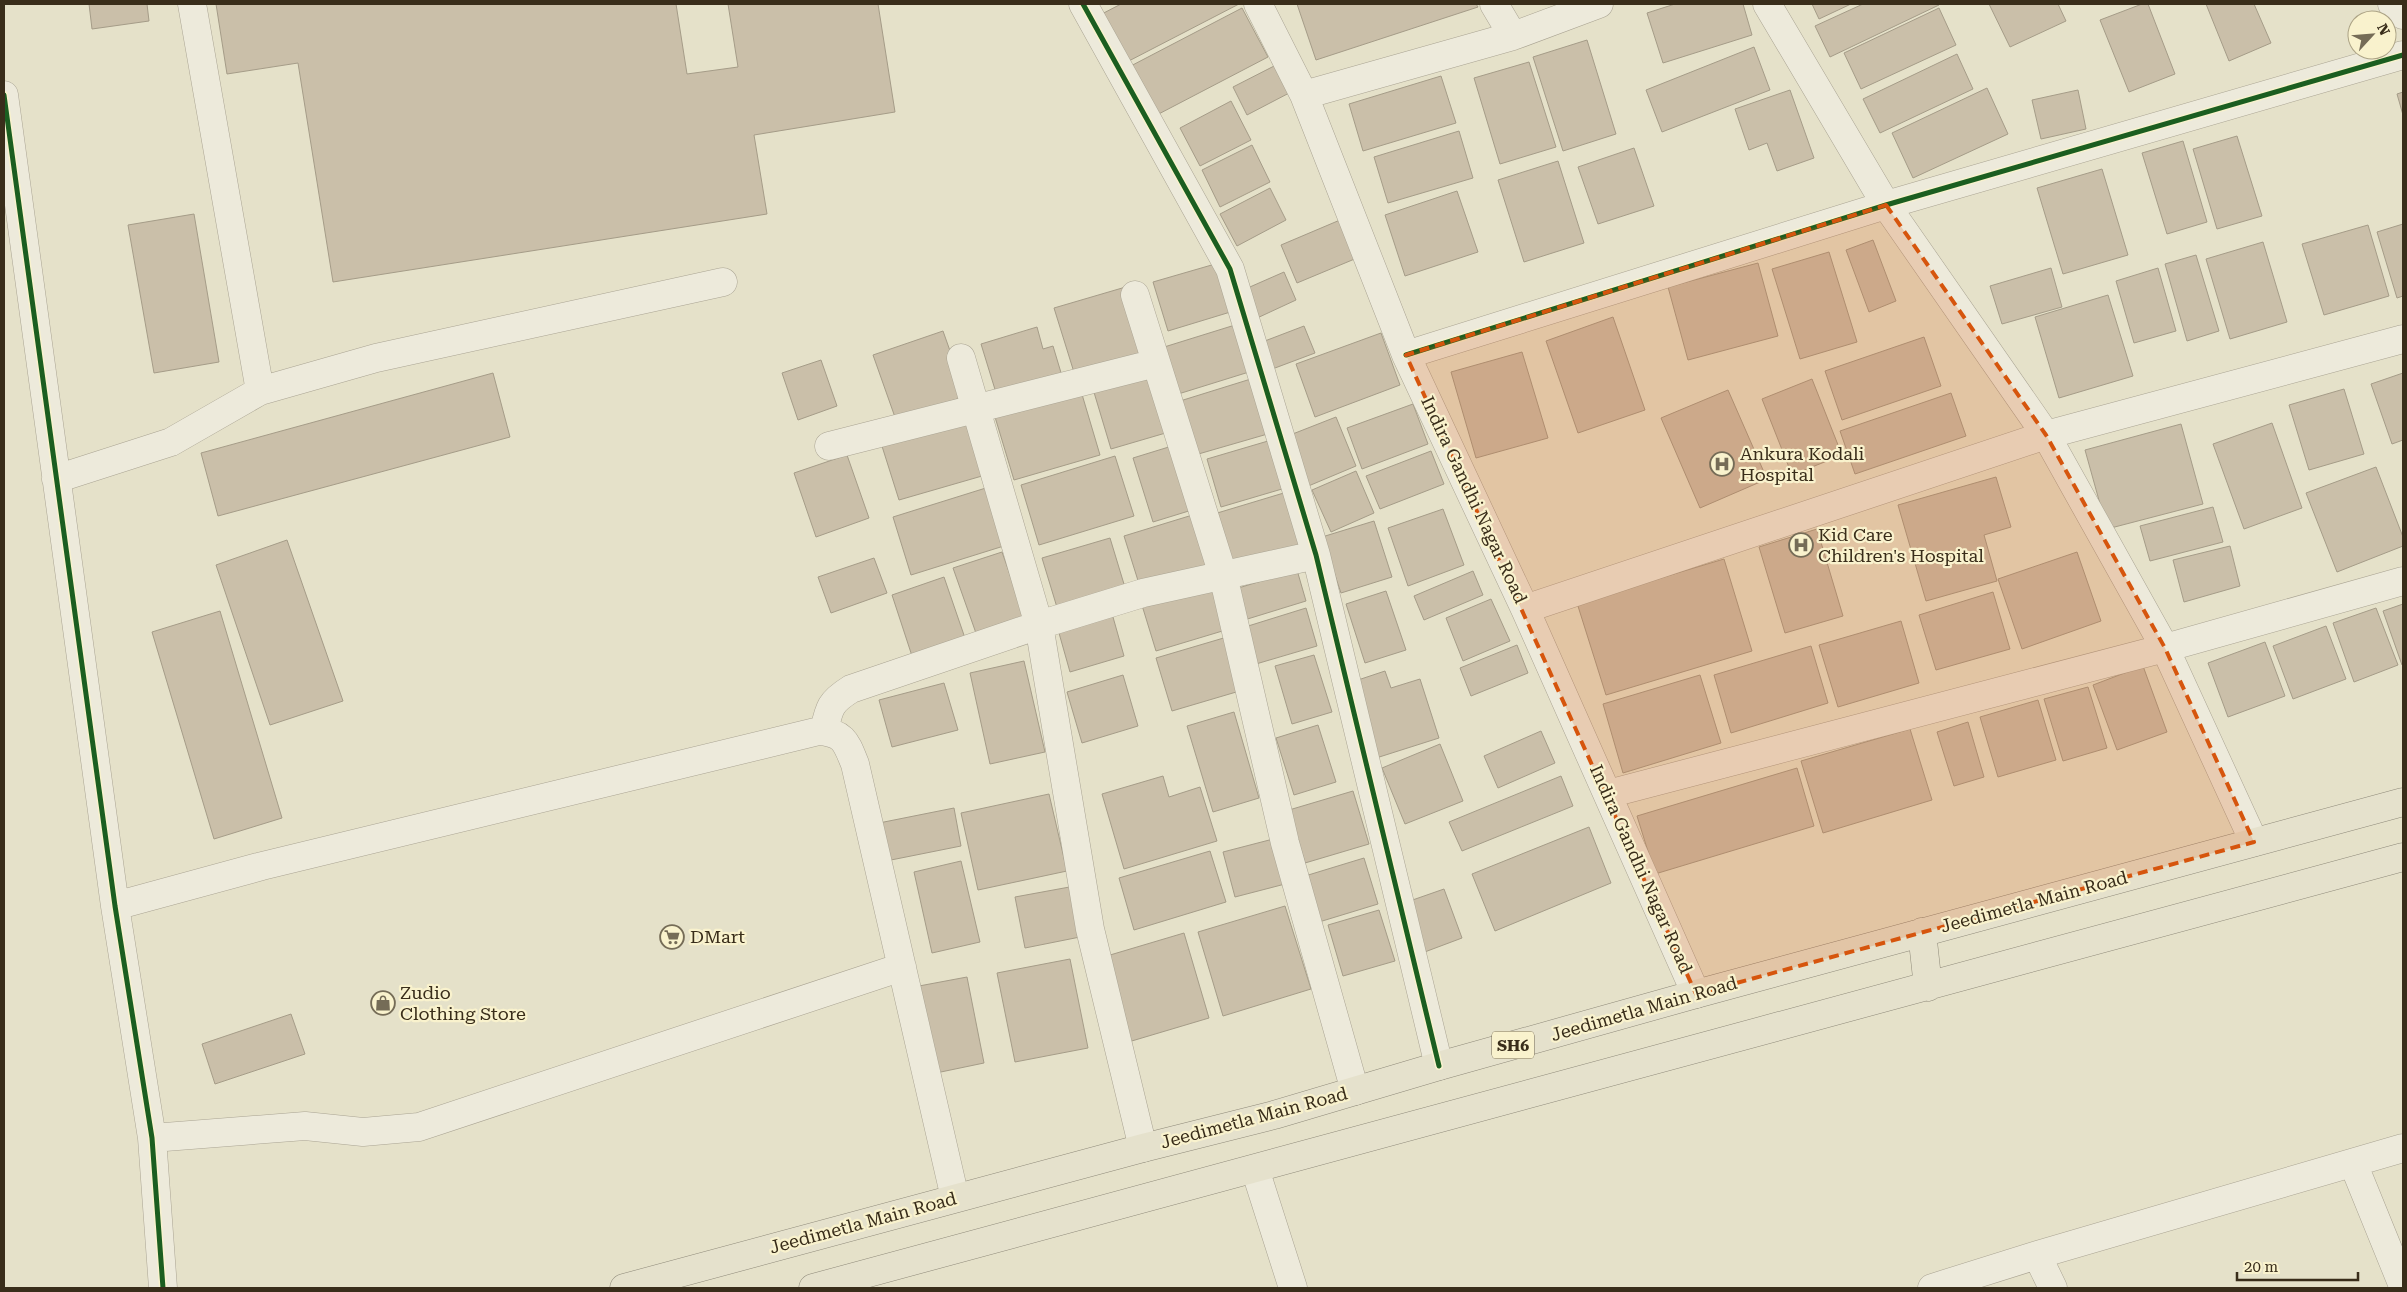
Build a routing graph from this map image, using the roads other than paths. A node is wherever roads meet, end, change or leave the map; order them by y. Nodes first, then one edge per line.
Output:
1 (192, 4) edge
2 (1083, 4) edge
3 (1258, 4) edge
4 (1494, 4) edge
5 (1599, 4) edge
6 (1767, 4) edge
7 (2392, 4) edge
8 (2403, 15) edge
9 (1513, 36) junction
10 (2403, 55) edge
11 (4, 95) edge
12 (1304, 95) junction
13 (1886, 205) junction
14 (723, 282) dead end
15 (1136, 295) dead end
16 (2403, 339) edge
17 (1406, 355) junction
18 (960, 358) dead end
19 (1156, 363) junction
20 (260, 390) junction
21 (975, 409) junction
22 (2046, 435) junction
23 (829, 446) dead end
24 (56, 478) junction
25 (1316, 555) junction
26 (1223, 575) junction
27 (2403, 581) edge
28 (1525, 609) junction
29 (1039, 625) junction
30 (2165, 648) junction
31 (824, 731) junction
32 (1608, 794) junction
33 (2403, 802) edge
34 (2254, 842) junction
35 (2403, 857) edge
36 (115, 906) junction
37 (1922, 932) junction
38 (902, 967) junction
39 (1928, 987) junction
40 (1696, 994) junction
41 (1439, 1066) junction
42 (1355, 1091) junction
43 (152, 1138) junction
44 (1143, 1148) junction
45 (2403, 1148) edge
46 (2352, 1163) junction
47 (1255, 1169) junction
48 (955, 1198) junction
49 (2038, 1255) junction
50 (2403, 1286) edge
51 (163, 1288) edge
52 (624, 1288) edge
53 (813, 1288) edge
54 (1293, 1288) edge
55 (1932, 1288) edge
56 (2052, 1288) edge

1 - 20 street
2 - 25 street
3 - 12 street, Indira Gandhi Nagar Road
4 - 9 street
5 - 9 street
6 - 13 street
7 - 8 street
9 - 12 street
10 - 13 street
11 - 24 street
12 - 17 street, Indira Gandhi Nagar Road
13 - 17 street
13 - 22 street
14 - 20 street
15 - 19 street
16 - 22 street
17 - 28 street, Indira Gandhi Nagar Road
18 - 21 street
19 - 21 street
19 - 26 street
20 - 24 street
21 - 23 street
21 - 29 street
22 - 28 street
22 - 30 street
24 - 36 street
25 - 26 street
25 - 41 street
26 - 29 street
26 - 42 street
27 - 30 street
28 - 32 street, Indira Gandhi Nagar Road
29 - 31 street
29 - 44 street
30 - 32 street
30 - 34 street
31 - 36 street
31 - 38 street
32 - 40 street, Indira Gandhi Nagar Road
33 - 34 main road, Jeedimetla Main Road / SH6
34 - 37 main road, Jeedimetla Main Road / SH6
35 - 39 main road
36 - 43 street
37 - 39 main road
37 - 40 main road, Jeedimetla Main Road / SH6
38 - 43 street
38 - 48 street
39 - 47 main road
40 - 41 main road, Jeedimetla Main Road / SH6
41 - 42 main road, Jeedimetla Main Road / SH6
42 - 44 main road, Jeedimetla Main Road / SH6
43 - 51 street
44 - 48 main road, Jeedimetla Main Road / SH6
45 - 46 street
46 - 49 street
46 - 50 street
47 - 53 main road
47 - 54 street
48 - 52 main road, Jeedimetla Main Road / SH6
49 - 55 street
49 - 56 street

